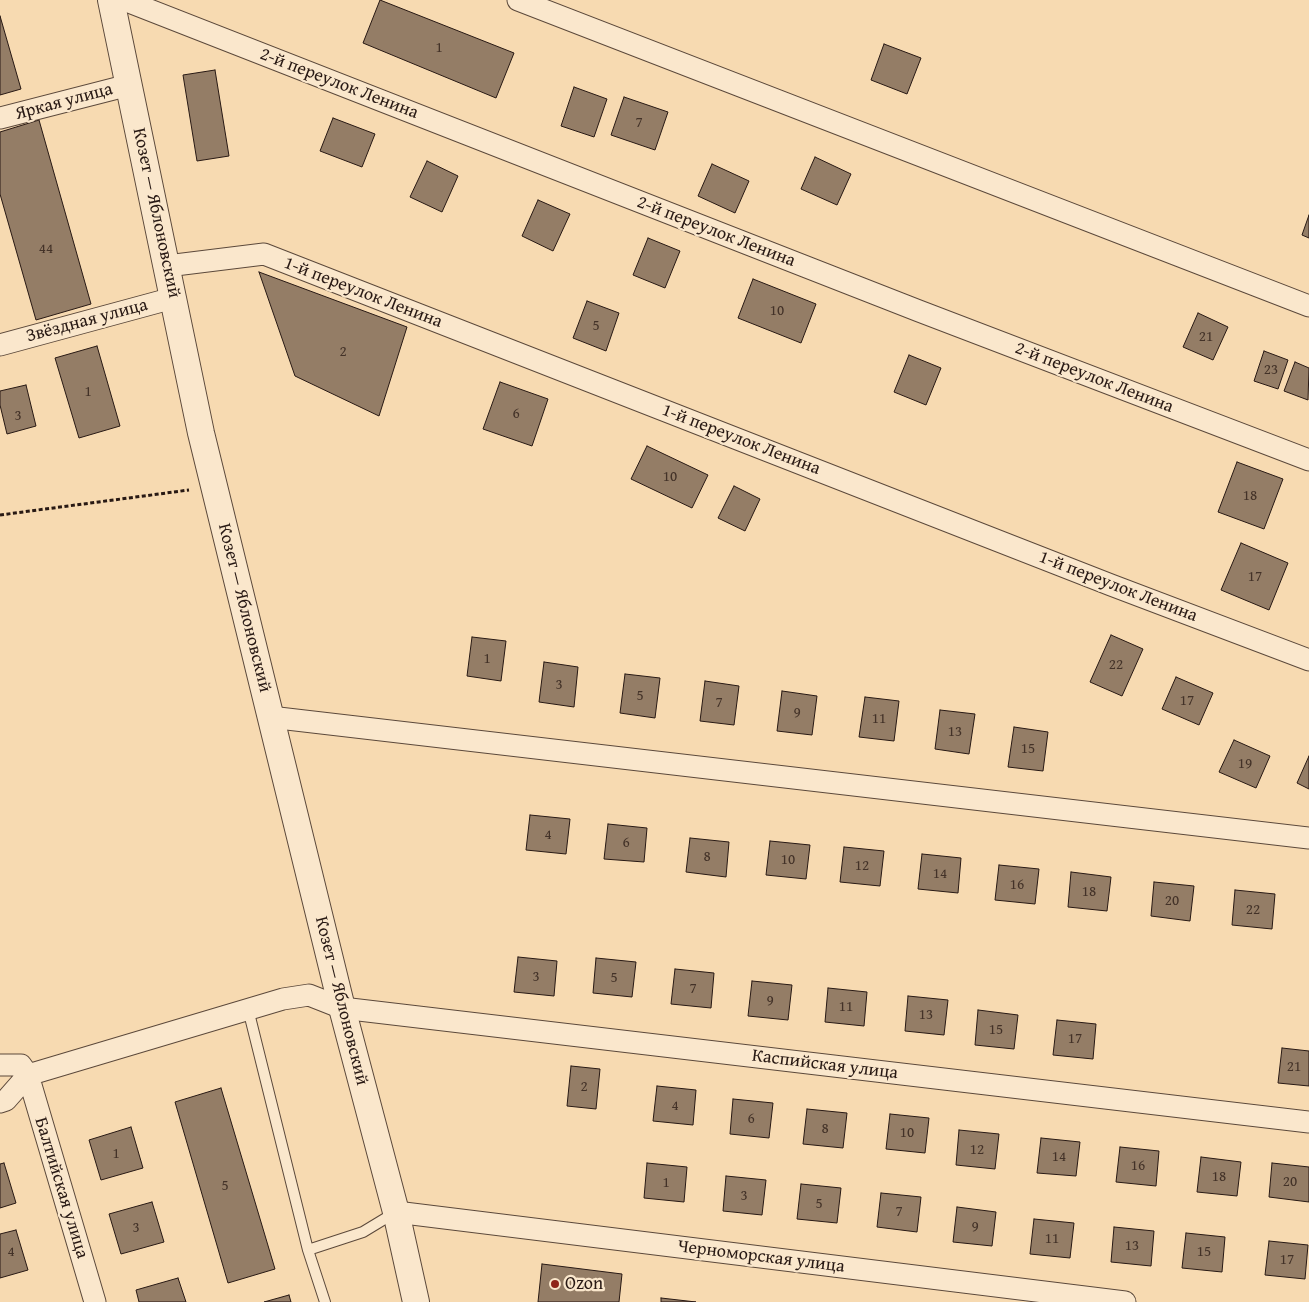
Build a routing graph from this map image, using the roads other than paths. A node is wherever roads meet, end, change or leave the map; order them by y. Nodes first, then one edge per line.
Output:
1 (111, 0) edge
2 (124, 0) edge
3 (518, 0) edge
4 (129, 85) junction
5 (0, 118) edge
6 (167, 266) junction
7 (173, 298) junction
8 (1309, 306) edge
9 (0, 345) edge
10 (1309, 460) edge
11 (1309, 660) edge
12 (270, 717) junction
13 (1309, 838) edge
14 (342, 1008) junction
15 (248, 1009) junction
16 (0, 1064) edge
17 (28, 1075) junction
18 (0, 1102) edge
19 (1309, 1122) edge
20 (396, 1212) junction
21 (308, 1250) junction
22 (95, 1302) edge
23 (325, 1302) edge
24 (416, 1302) edge
25 (1125, 1302) edge

1 - 4 street, Козет — Яблоновский
2 - 10 street, 2-й переулок Ленина
3 - 8 street
4 - 5 street, Яркая улица
4 - 6 street, Козет — Яблоновский
6 - 7 street, Козет — Яблоновский
6 - 11 street, 1-й переулок Ленина
7 - 9 street, Звёздная улица
7 - 12 street, Козет — Яблоновский
12 - 13 street
12 - 14 street, Козет — Яблоновский
14 - 15 street, Каспийская улица
14 - 19 street, Каспийская улица
14 - 20 street, Козет — Яблоновский
15 - 17 street, Каспийская улица
15 - 21 lane
16 - 17 street
17 - 18 street
17 - 22 street, Балтийская улица
20 - 21 lane
20 - 24 street, Козет — Яблоновский
20 - 25 street, Черноморская улица
21 - 23 lane

